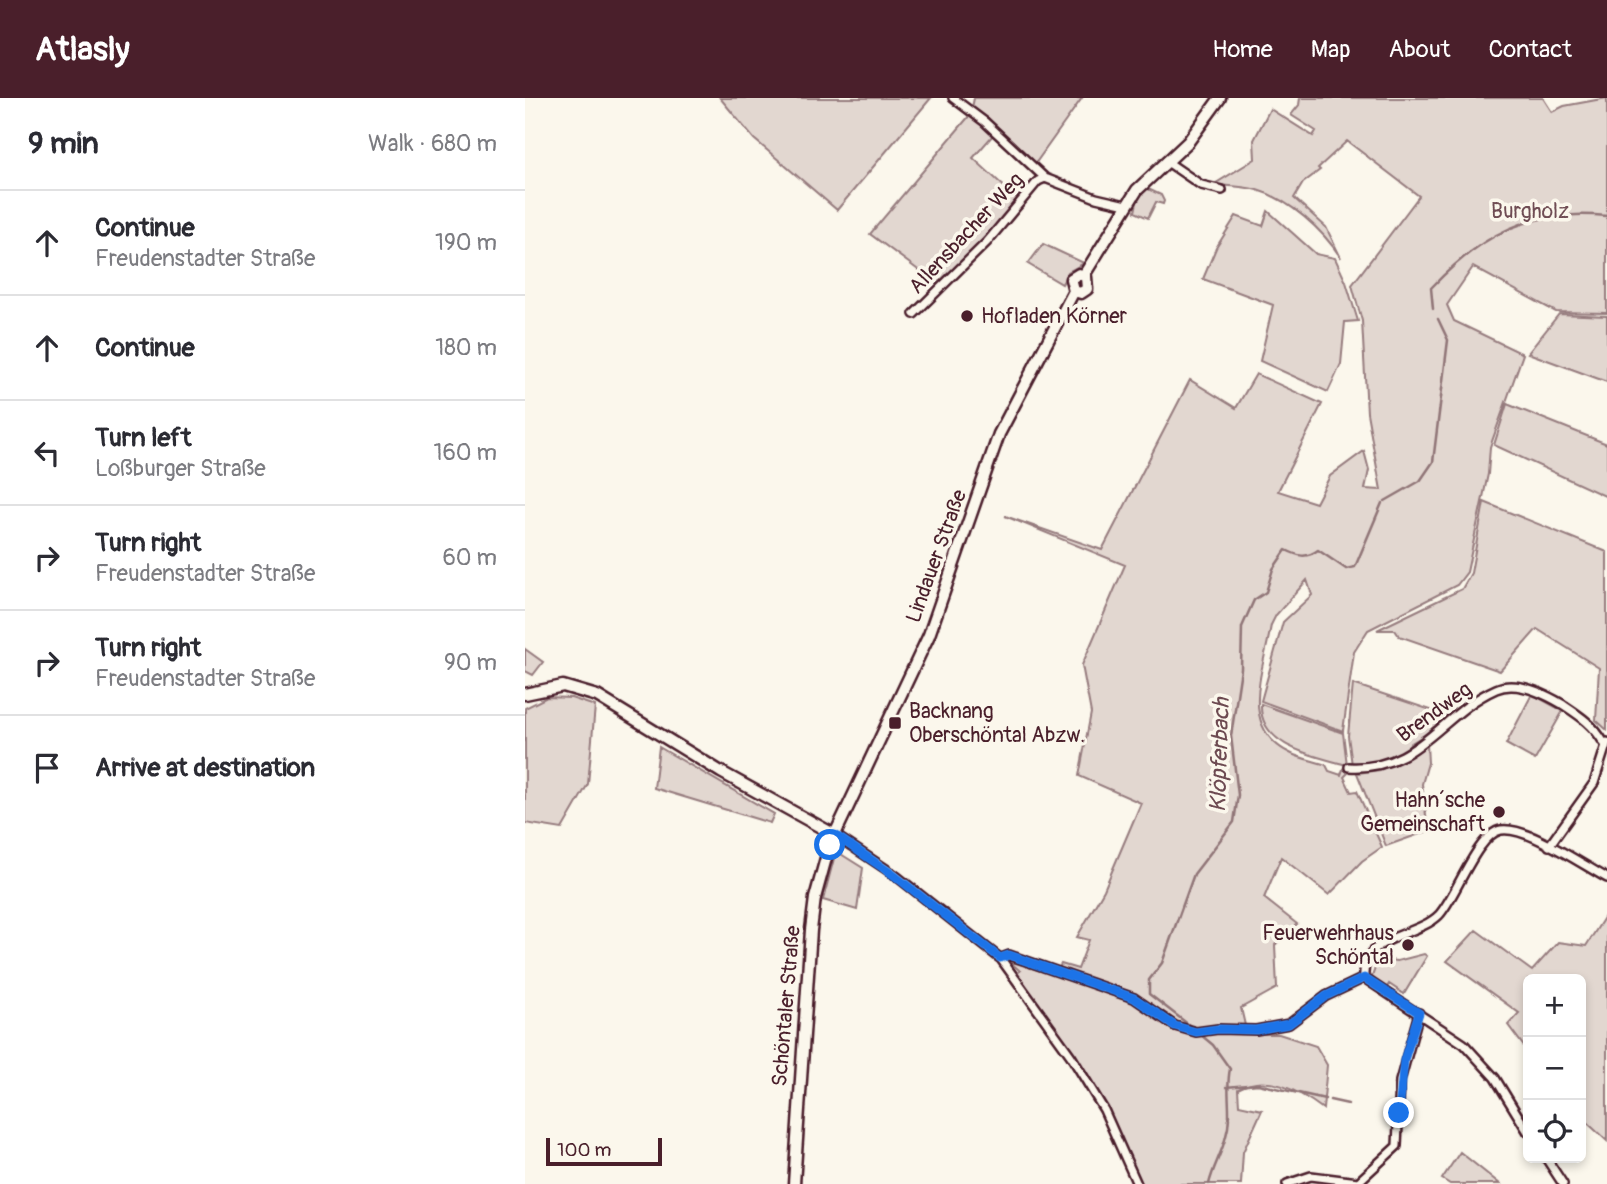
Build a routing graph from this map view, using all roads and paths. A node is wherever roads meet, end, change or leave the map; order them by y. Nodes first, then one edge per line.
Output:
1 (954, 98) edge
2 (1217, 99) edge
3 (1166, 161) junction
4 (1045, 178) junction
5 (1222, 190) dead end
6 (1126, 205) junction
7 (914, 314) dead end
8 (525, 694) edge
9 (1606, 743) edge
10 (1349, 767) dead end
11 (835, 835) junction
12 (1549, 846) junction
13 (1607, 878) edge
14 (1000, 958) junction
15 (1364, 978) junction
16 (1419, 1013) junction
17 (1523, 1124) edge
18 (1549, 1163) edge
19 (1357, 1183) edge
20 (794, 1184) edge
21 (1137, 1184) edge
22 (1287, 1184) edge
23 (1563, 1184) edge

1 - 4 street
2 - 3 street, Lindauer Straße
3 - 5 street
3 - 6 street, Lindauer Straße
4 - 6 street
4 - 7 street, Allensbacher Weg
6 - 11 street, Lindauer Straße
8 - 11 street
9 - 10 street, Brendweg
9 - 12 street
11 - 14 street
11 - 20 street, Schöntaler Straße
12 - 13 street
12 - 15 street
14 - 15 street
14 - 21 street
15 - 16 street
16 - 17 street
16 - 19 street
18 - 23 street
19 - 22 street

